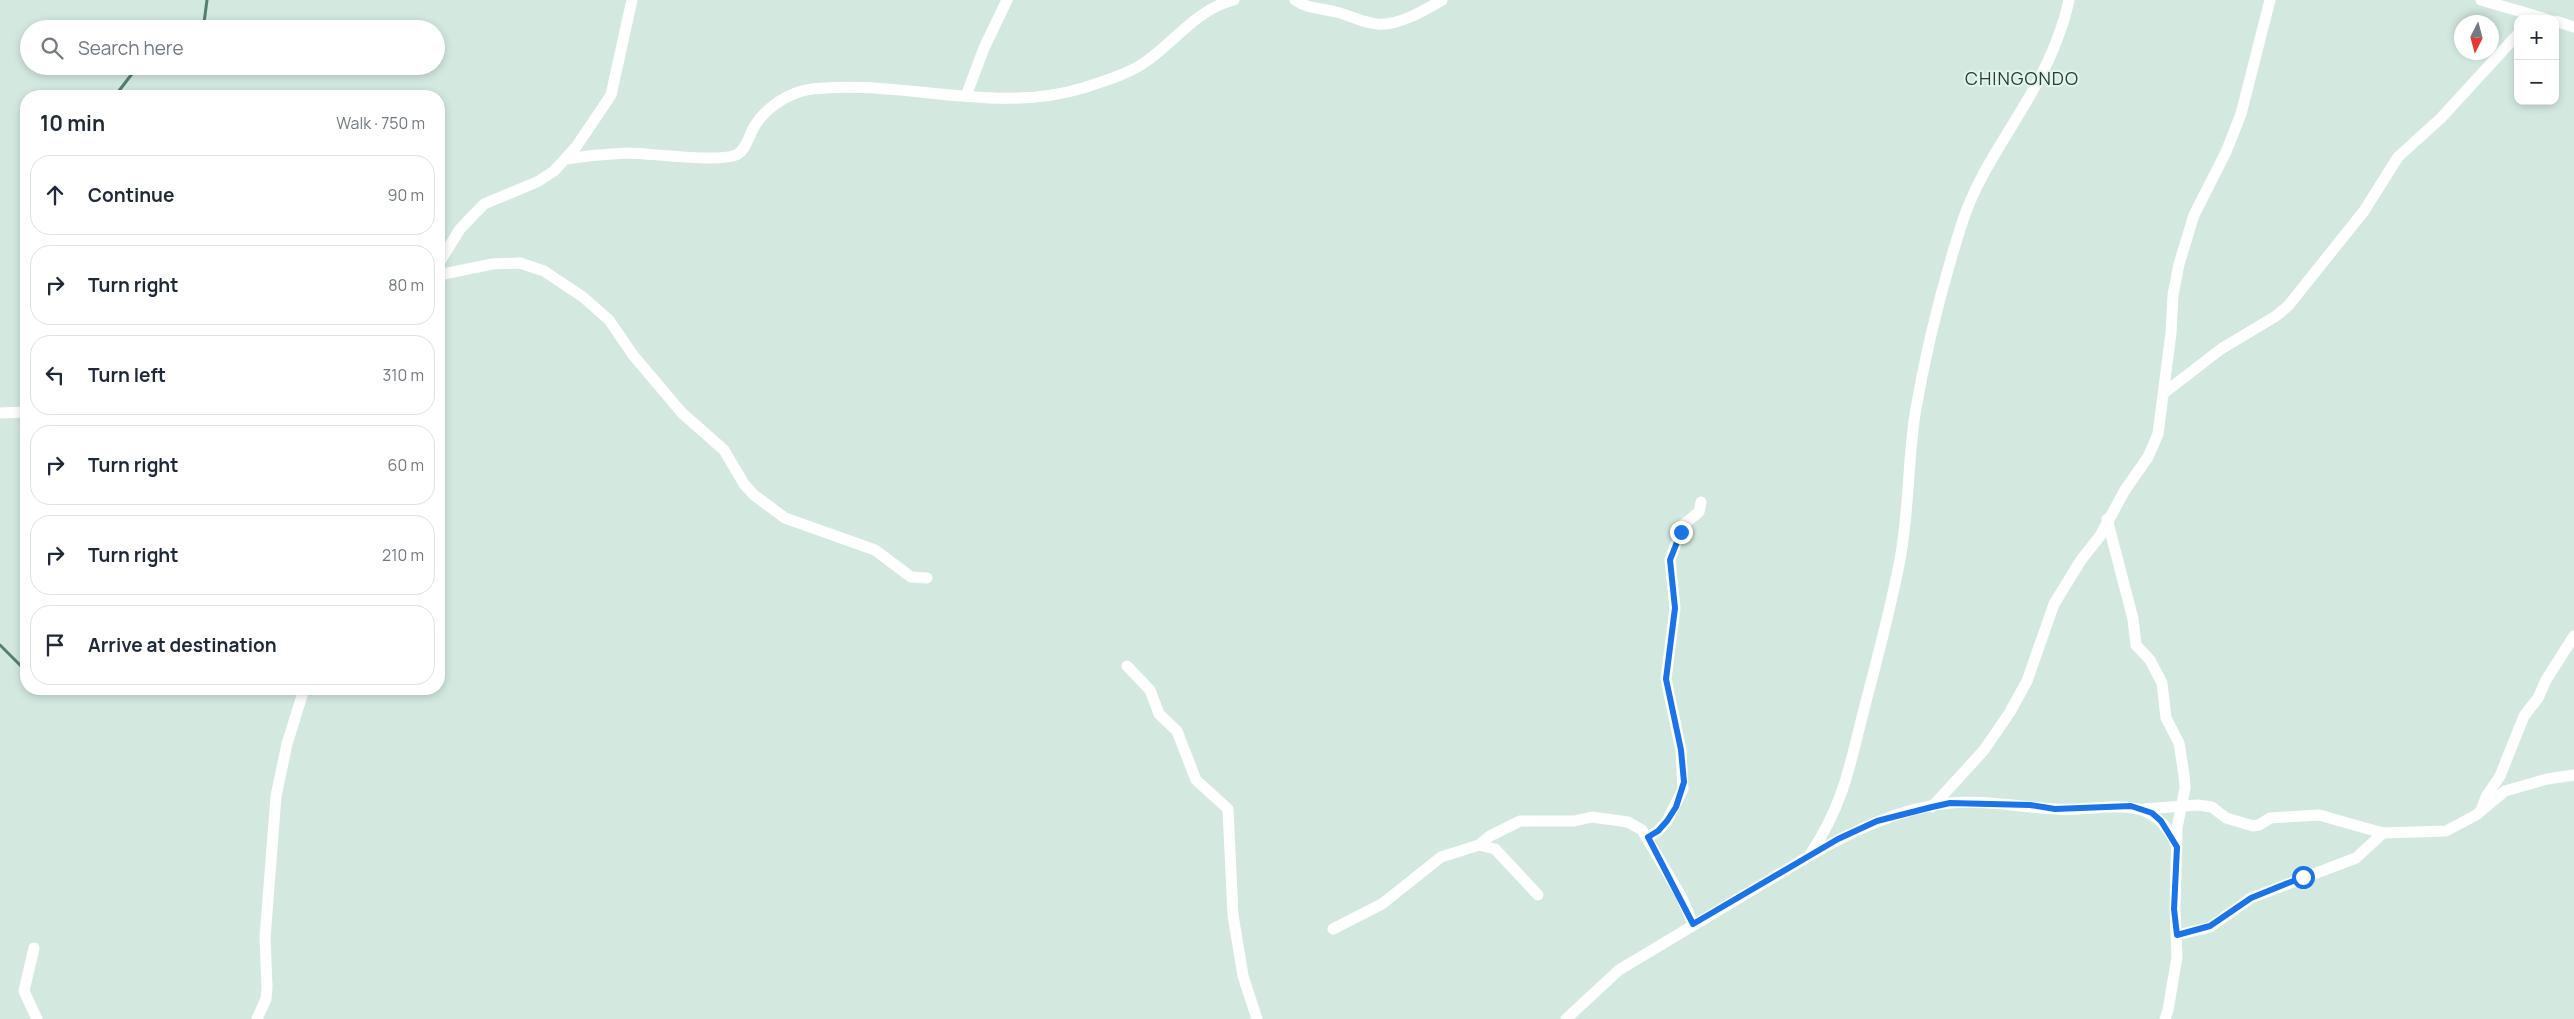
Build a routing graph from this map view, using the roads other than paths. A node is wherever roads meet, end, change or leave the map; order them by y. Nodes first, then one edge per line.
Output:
1 (632, 0) edge
2 (1007, 0) edge
3 (1234, 0) edge
4 (1295, 0) edge
5 (1442, 0) edge
6 (2069, 0) edge
7 (2270, 0) edge
8 (2481, 0) edge
9 (2526, 15) edge
10 (2559, 23) edge
11 (2574, 28) edge
12 (2514, 38) edge
13 (966, 96) junction
14 (566, 159) junction
15 (445, 253) edge
16 (445, 274) edge
17 (2164, 393) junction
18 (20, 412) edge
19 (0, 413) edge
20 (1700, 502) dead end
21 (2107, 519) junction
22 (927, 578) dead end
23 (2574, 636) edge
24 (1127, 666) dead end
25 (302, 695) edge
26 (2574, 775) edge
27 (2180, 806) junction
28 (1932, 807) junction
29 (2142, 809) junction
30 (2482, 810) junction
31 (2383, 833) junction
32 (1648, 837) junction
33 (1479, 845) junction
34 (2177, 847) junction
35 (1809, 856) junction
36 (1538, 895) dead end
37 (1693, 924) junction
38 (1333, 929) dead end
39 (2177, 935) junction
40 (34, 948) dead end
41 (38, 1019) edge
42 (257, 1019) edge
43 (1257, 1019) edge
44 (1566, 1019) edge
45 (2165, 1019) edge

1 - 14 street
2 - 13 street
3 - 13 street
4 - 5 street
6 - 35 street
7 - 17 street
8 - 9 street
10 - 11 street
12 - 17 street
13 - 14 street
14 - 15 street
16 - 22 street
17 - 21 street
18 - 19 street
20 - 32 street
21 - 27 street
21 - 28 street
23 - 30 street
24 - 43 street
25 - 42 street
26 - 30 street
27 - 29 street
27 - 31 street
27 - 34 street
28 - 29 street
28 - 35 street
29 - 34 street
30 - 31 street
31 - 39 street
32 - 33 street
32 - 37 street
33 - 36 street
33 - 38 street
34 - 39 street
35 - 37 street
37 - 44 street
39 - 45 street
40 - 41 street

